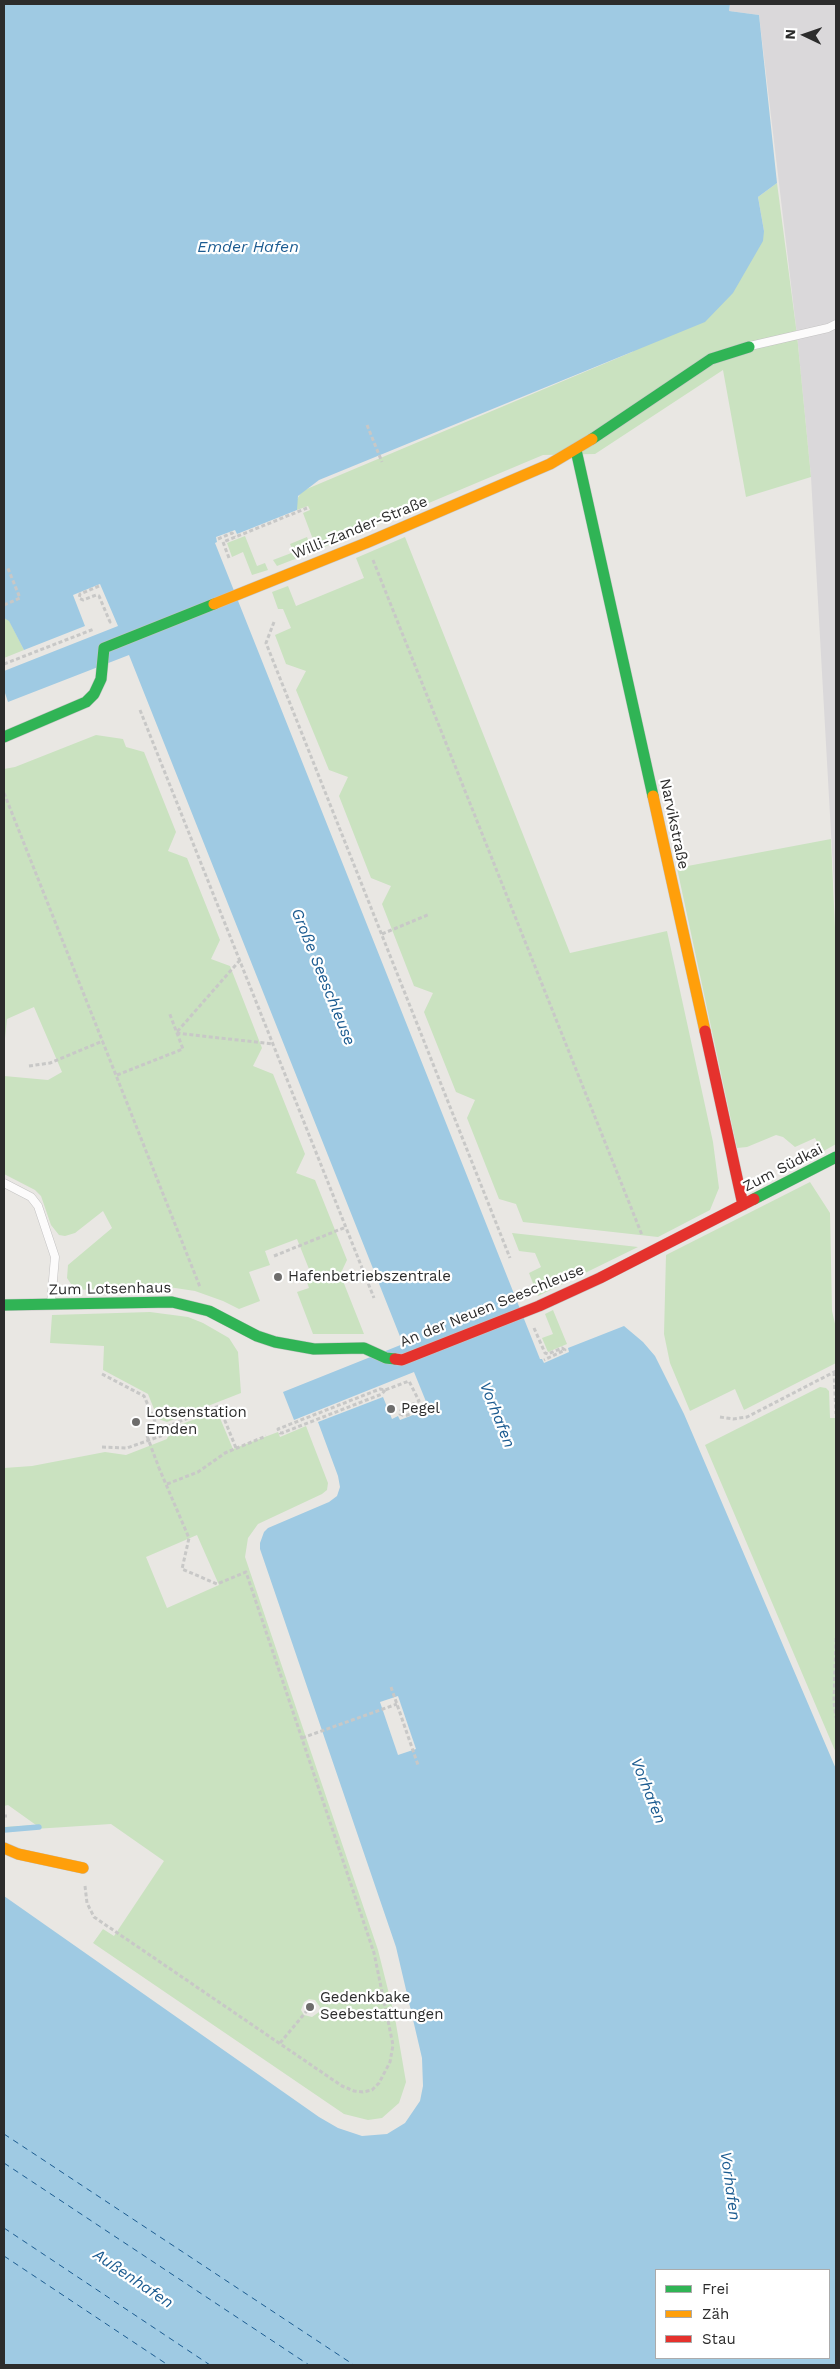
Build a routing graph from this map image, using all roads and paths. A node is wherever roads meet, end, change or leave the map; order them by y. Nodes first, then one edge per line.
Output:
1 (836, 324) edge
2 (748, 347) joint
3 (366, 426) dead end
4 (576, 450) junction
5 (382, 462) dead end
6 (307, 508) dead end
7 (235, 537) junction
8 (218, 539) dead end
9 (366, 543) junction
10 (229, 558) dead end
11 (7, 566) dead end
12 (99, 586) dead end
13 (4, 605) edge
14 (274, 622) dead end
15 (4, 664) edge
16 (140, 710) dead end
17 (4, 737) edge
18 (4, 793) edge
19 (430, 914) dead end
20 (382, 934) junction
21 (240, 960) junction
22 (168, 1012) dead end
23 (176, 1033) junction
24 (104, 1041) junction
25 (273, 1044) junction
26 (29, 1066) dead end
27 (117, 1075) junction
28 (836, 1157) edge
29 (4, 1183) edge
30 (743, 1205) junction
31 (346, 1227) junction
32 (645, 1242) dead end
33 (274, 1256) dead end
34 (510, 1258) dead end
35 (374, 1298) dead end
36 (4, 1305) edge
37 (50, 1305) junction
38 (209, 1311) junction
39 (241, 1328) joint
40 (539, 1340) dead end
41 (544, 1360) dead end
42 (835, 1371) edge
43 (102, 1374) dead end
44 (389, 1382) dead end
45 (391, 1388) junction
46 (385, 1390) junction
47 (425, 1408) dead end
48 (836, 1414) edge
49 (720, 1417) dead end
50 (164, 1431) junction
51 (147, 1436) dead end
52 (266, 1436) dead end
53 (102, 1447) dead end
54 (236, 1448) junction
55 (167, 1484) junction
56 (836, 1638) edge
57 (391, 1687) dead end
58 (397, 1704) junction
59 (836, 1718) edge
60 (302, 1738) junction
61 (418, 1765) dead end
62 (4, 1848) edge
63 (83, 1868) joint
64 (310, 2007) dead end
65 (280, 2043) junction

1 - 2 lane
2 - 4 street, Willi-Zander-Straße
3 - 5 path
4 - 9 street, Willi-Zander-Straße
4 - 30 street, Narvikstraße
6 - 7 path
7 - 8 path
7 - 10 path
9 - 17 street, Willi-Zander-Straße
9 - 32 path
11 - 13 path
12 - 15 path
14 - 20 path
16 - 21 path
18 - 24 path
19 - 20 path
20 - 34 path
21 - 23 path
21 - 25 path
22 - 23 path
23 - 25 path
23 - 27 path
24 - 26 path
24 - 27 path
25 - 31 path
27 - 38 path
28 - 30 street, Zum Südkai
29 - 37 lane
30 - 39 street, An der Neuen Seeschleuse
31 - 33 path
31 - 35 path
36 - 37 street, Zum Lotsenhaus
37 - 38 street, Zum Lotsenhaus
38 - 39 street, Zum Lotsenhaus
40 - 41 path
42 - 48 path
42 - 49 path
43 - 50 path
44 - 45 path
45 - 46 path
45 - 47 path
46 - 46 path
50 - 53 path
50 - 54 path
51 - 55 path, bridge
52 - 54 path
54 - 55 path
55 - 60 path
56 - 59 path
57 - 58 path
58 - 60 path
58 - 61 path
60 - 65 path
62 - 63 street
63 - 65 path
64 - 65 path

